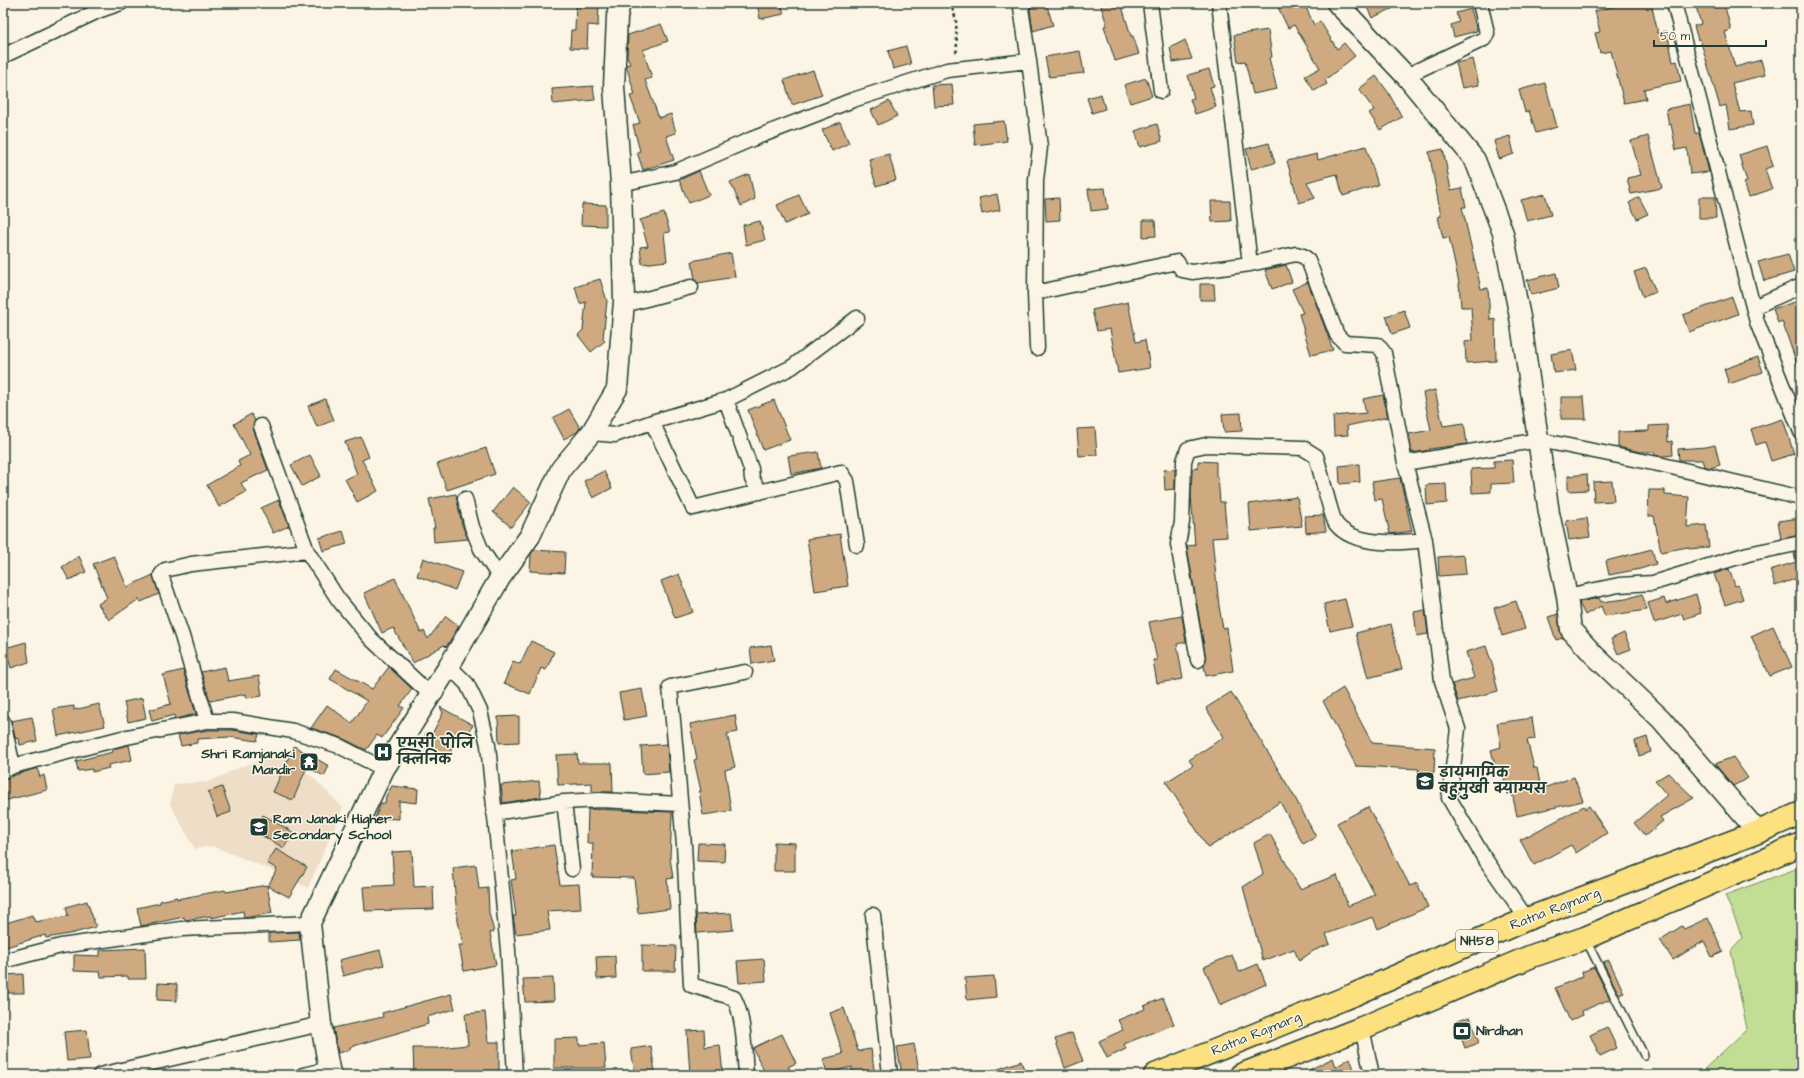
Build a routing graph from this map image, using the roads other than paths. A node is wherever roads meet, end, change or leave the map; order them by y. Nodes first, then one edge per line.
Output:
1 (121, 3) edge
2 (620, 3) edge
3 (1024, 3) edge
4 (1150, 3) edge
5 (1219, 3) edge
6 (1337, 3) edge
7 (1480, 3) edge
8 (1674, 3) edge
9 (3, 56) edge
10 (1029, 61) junction
11 (1406, 76) junction
12 (1161, 91) dead end
13 (621, 184) junction
14 (1250, 264) junction
15 (1801, 286) edge
16 (691, 287) dead end
17 (1035, 293) junction
18 (624, 305) junction
19 (1754, 307) junction
20 (857, 318) dead end
21 (1037, 348) dead end
22 (726, 400) junction
23 (652, 422) junction
24 (261, 426) dead end
25 (1801, 431) edge
26 (591, 433) junction
27 (1539, 440) junction
28 (1405, 463) junction
29 (760, 492) junction
30 (1801, 498) edge
31 (465, 499) dead end
32 (1425, 540) junction
33 (1801, 543) edge
34 (857, 545) dead end
35 (307, 551) junction
36 (500, 578) junction
37 (1567, 596) junction
38 (1198, 660) dead end
39 (449, 666) junction
40 (745, 672) dead end
41 (430, 694) junction
42 (207, 721) junction
43 (3, 722) edge
44 (8, 768) edge
45 (384, 769) junction
46 (564, 802) junction
47 (680, 804) junction
48 (494, 813) junction
49 (1801, 813) edge
50 (1758, 832) junction
51 (1801, 844) edge
52 (572, 869) dead end
53 (873, 915) dead end
54 (1527, 919) junction
55 (310, 923) junction
56 (1586, 938) junction
57 (3, 962) edge
58 (321, 1024) junction
59 (1362, 1028) junction
60 (1644, 1055) dead end
61 (330, 1072) edge
62 (100, 1075) edge
63 (303, 1075) edge
64 (515, 1075) edge
65 (746, 1075) edge
66 (890, 1075) edge
67 (1155, 1075) edge
68 (1241, 1075) edge
69 (1372, 1075) edge

1 - 9 street
2 - 13 street
3 - 10 street
4 - 12 street
5 - 14 street
6 - 11 street
7 - 11 street
8 - 19 street
10 - 13 street
10 - 17 street
11 - 27 street
13 - 18 street
14 - 17 street
14 - 28 street
15 - 19 street
16 - 18 street
17 - 21 street
18 - 26 street
19 - 25 street
20 - 22 street
22 - 23 street
22 - 29 street
23 - 26 street
23 - 29 street
24 - 35 street
26 - 36 street
27 - 28 street
27 - 30 street
27 - 37 street
28 - 32 street
29 - 34 street
31 - 36 street
32 - 38 street
32 - 54 street
33 - 37 street
35 - 41 street
35 - 42 street
36 - 39 street
37 - 50 street
39 - 41 street
39 - 48 street
40 - 47 street
41 - 45 street
42 - 44 street
42 - 45 street
43 - 44 street
45 - 55 street
46 - 47 street
46 - 48 street
46 - 52 street
47 - 65 street
48 - 64 street
49 - 50 highway, Ratna Rajmarg / NH58
50 - 54 highway, Ratna Rajmarg / NH58
51 - 56 highway, NH58
53 - 66 street
54 - 67 highway, Ratna Rajmarg / NH58
55 - 57 street
55 - 58 street
56 - 59 highway, NH58
56 - 60 lane
58 - 61 street
58 - 62 street
59 - 68 highway, NH58
59 - 69 street
61 - 63 street

